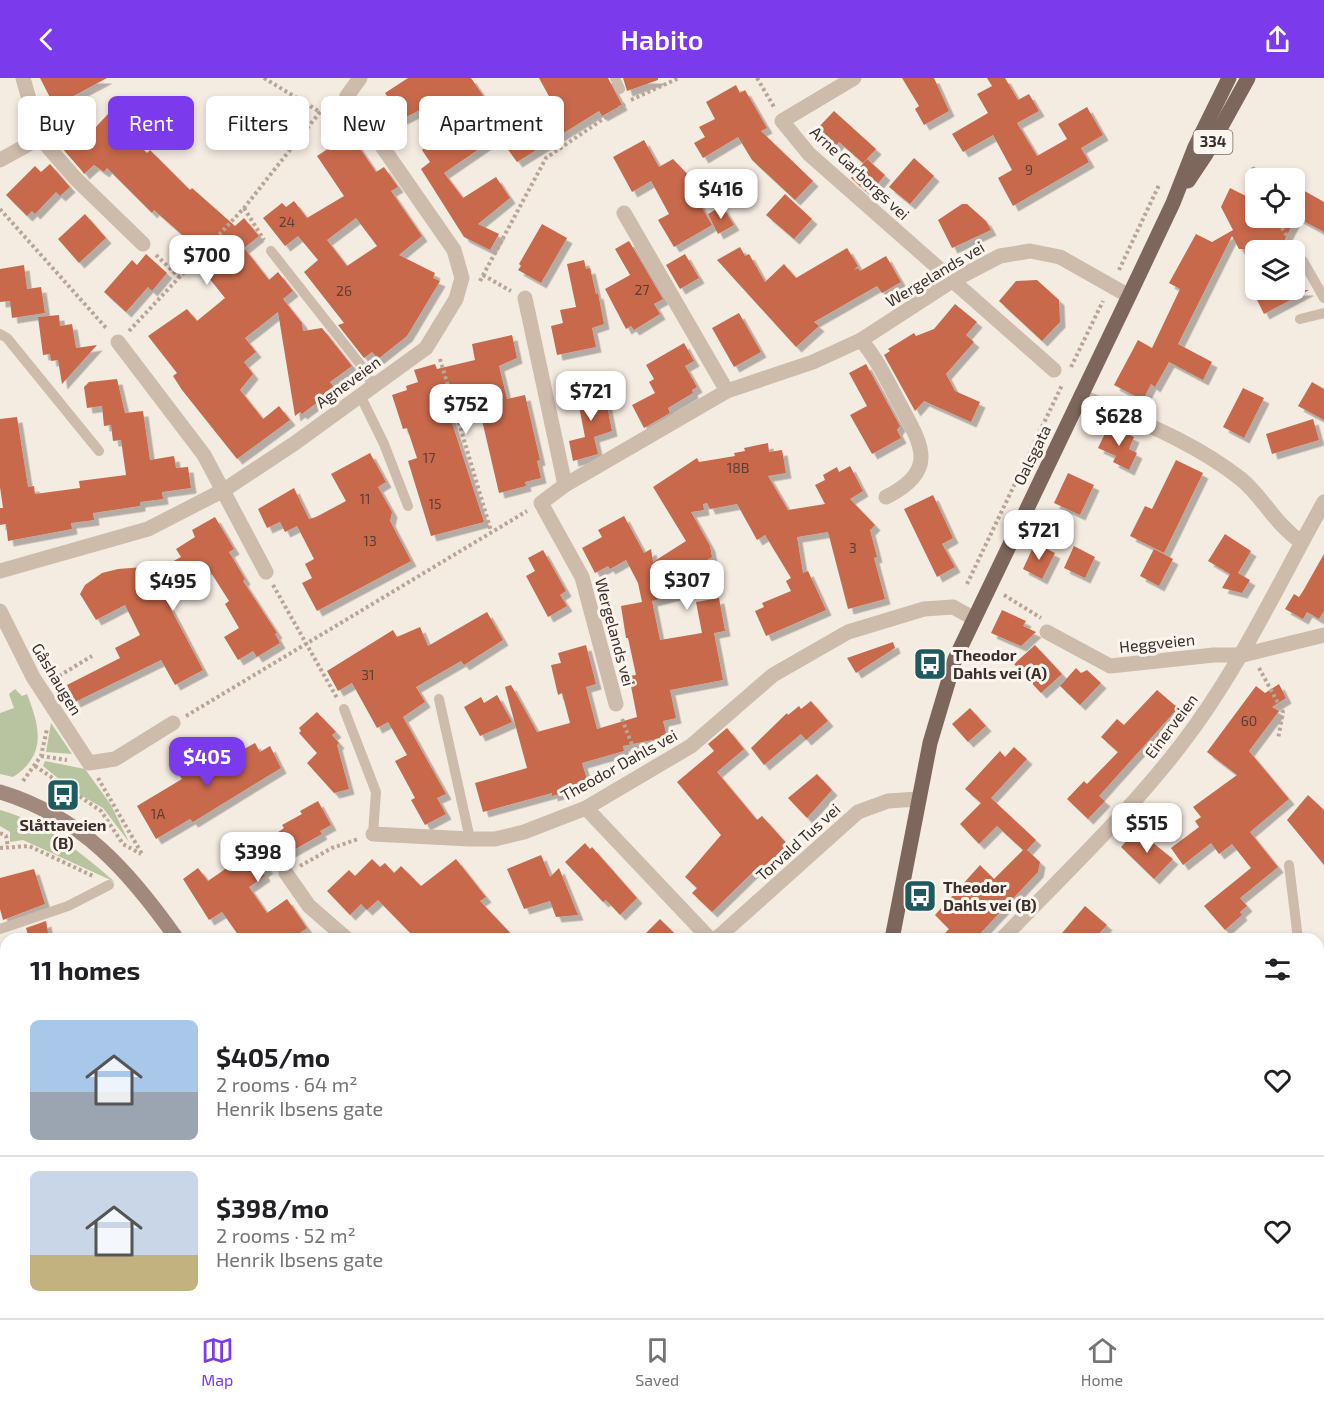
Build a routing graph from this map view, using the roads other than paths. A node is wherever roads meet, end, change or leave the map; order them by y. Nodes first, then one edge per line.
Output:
1 (23, 78) edge
2 (360, 78) edge
3 (615, 78) edge
4 (854, 78) edge
5 (1229, 78) edge
6 (1248, 78) edge
7 (620, 89) dead end
8 (28, 96) edge
9 (18, 150) edge
10 (50, 150) edge
11 (0, 160) edge
12 (1173, 203) junction
13 (624, 213) dead end
14 (143, 244) road end
15 (271, 251) road end
16 (1305, 263) edge
17 (952, 281) junction
18 (1129, 296) junction
19 (525, 298) road end
20 (1324, 298) edge
21 (1324, 313) edge
22 (1300, 319) dead end
23 (0, 334) edge
24 (861, 340) junction
25 (118, 342) road end
26 (1060, 375) road end
27 (374, 386) junction
28 (727, 391) junction
29 (360, 395) junction
30 (1081, 396) junction
31 (99, 451) dead end
32 (565, 485) junction
33 (224, 490) junction
34 (886, 497) dead end
35 (1324, 502) edge
36 (408, 506) dead end
37 (1302, 542) junction
38 (0, 571) edge
39 (266, 572) road end
40 (1, 617) edge
41 (973, 618) junction
42 (1047, 632) road end
43 (1324, 635) edge
44 (1243, 655) junction
45 (439, 699) dead end
46 (616, 704) road end
47 (344, 709) road end
48 (173, 723) road end
49 (0, 792) edge
50 (918, 799) junction
51 (586, 808) junction
52 (373, 834) joint
53 (470, 839) junction
54 (1289, 865) dead end
55 (286, 873) road end
56 (109, 885) road end
57 (0, 929) edge
58 (172, 933) edge
59 (337, 933) edge
60 (704, 933) edge
61 (723, 933) edge
62 (893, 933) edge
63 (1008, 933) edge
64 (1297, 933) edge

1 - 8 street
2 - 27 street, Agneveien
3 - 7 lane
4 - 17 street, Arne Garborgs vei
5 - 12 main road, Oalsgata / 334
6 - 12 main road, Oalsgata / 334
9 - 11 street
10 - 14 street
12 - 18 main road, Oalsgata / 334
13 - 28 street
15 - 27 lane
16 - 20 lane
17 - 18 street, Wergelands vei
17 - 24 street, Wergelands vei
17 - 26 street, Arne Garborgs vei
18 - 30 main road, Oalsgata / 334
19 - 32 street
21 - 22 lane
23 - 31 lane
24 - 28 street, Wergelands vei
24 - 34 street
25 - 33 street
27 - 29 street, Agneveien
28 - 32 street, Wergelands vei
29 - 33 street, Agneveien
29 - 36 lane
30 - 37 street
30 - 41 main road, Oalsgata / 334
32 - 46 street, Wergelands vei
33 - 38 street, Agneveien
33 - 39 street
35 - 37 street, Einerveien
37 - 44 street, Einerveien
40 - 48 street, Gåshaugen
41 - 50 main road, Oalsgata / 334
41 - 51 street, Theodor Dahls vei
42 - 44 street, Heggveien
43 - 44 street, Heggveien
44 - 63 street, Einerveien
45 - 53 lane
47 - 52 lane
49 - 58 main road
50 - 61 street, Torvald Tus vei
50 - 62 main road, Oalsgata / 334
51 - 53 street, Theodor Dahls vei
51 - 60 street
52 - 53 street, Theodor Dahls vei
54 - 64 lane
55 - 59 street
56 - 57 lane

